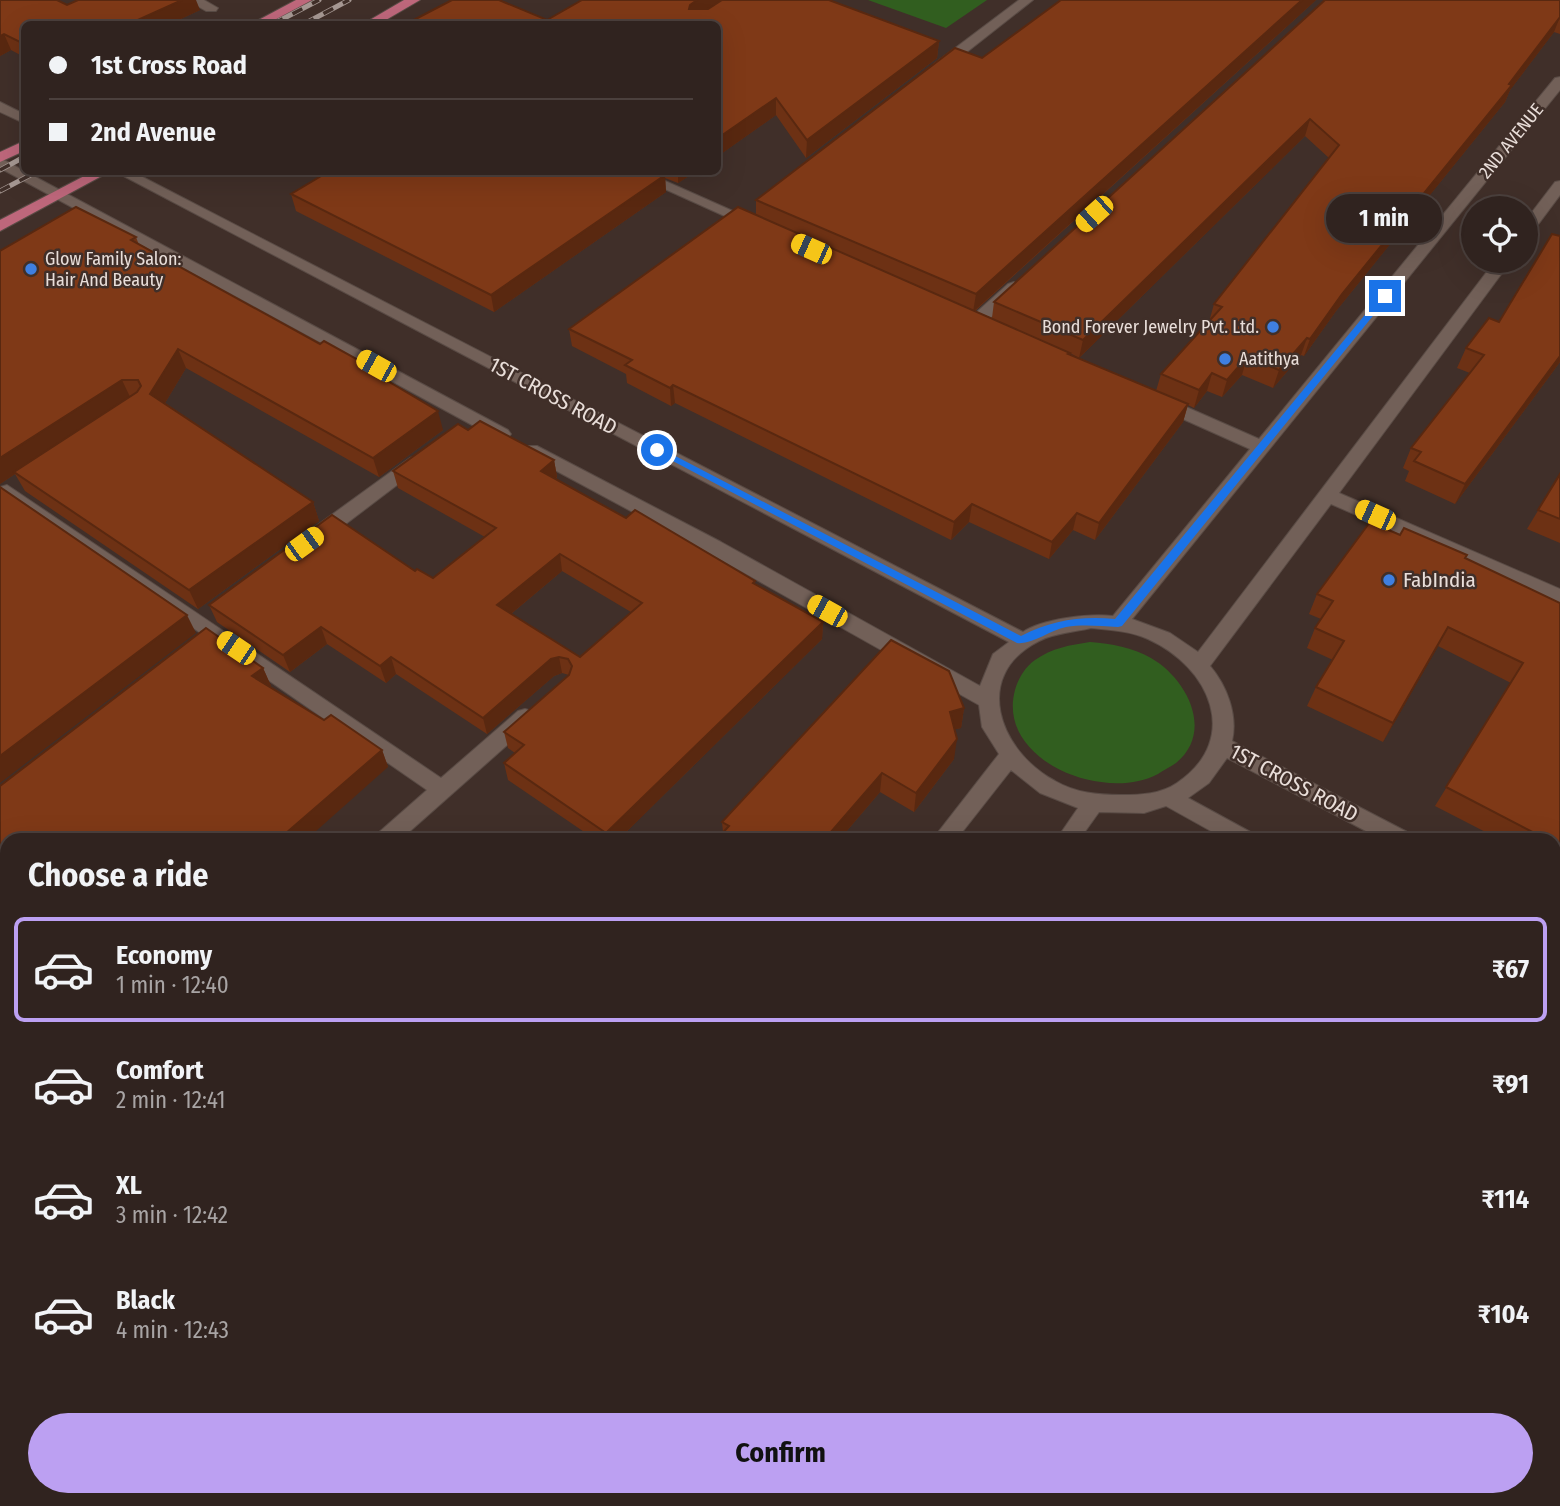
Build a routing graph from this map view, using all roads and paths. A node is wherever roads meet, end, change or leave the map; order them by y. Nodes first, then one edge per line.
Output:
1 (193, 0) edge
2 (306, 0) edge
3 (414, 0) edge
4 (1027, 0) edge
5 (211, 8) dead end
6 (264, 21) edge
7 (376, 21) edge
8 (928, 76) edge
9 (1560, 81) edge
10 (0, 106) edge
11 (21, 117) edge
12 (21, 147) edge
13 (0, 160) edge
14 (21, 172) edge
15 (26, 175) edge
16 (96, 175) edge
17 (129, 175) edge
18 (642, 175) edge
19 (1560, 186) edge
20 (58, 194) junction
21 (1538, 215) edge
22 (0, 226) edge
23 (766, 229) edge
24 (1494, 273) edge
25 (1027, 276) edge
26 (976, 322) edge
27 (1150, 398) edge
28 (1262, 447) junction
29 (430, 452) edge
30 (29, 477) edge
31 (3, 493) edge
32 (1328, 495) junction
33 (298, 550) edge
34 (1560, 597) edge
35 (207, 623) junction
36 (1118, 624) junction
37 (1021, 640) junction
38 (192, 649) edge
39 (1199, 666) junction
40 (986, 699) junction
41 (543, 701) edge
42 (1222, 746) junction
43 (1009, 757) junction
44 (441, 789) junction
45 (1168, 797) junction
46 (1094, 803) junction
47 (393, 833) edge
48 (949, 833) edge
49 (1072, 833) edge
50 (1233, 833) edge
51 (1390, 833) edge

1 - 5 street
2 - 6 main road
3 - 7 main road
4 - 8 street
9 - 28 street, 2ND AVENUE
10 - 11 street
12 - 13 main road
13 - 14 street
15 - 20 street
16 - 20 main road
17 - 37 street, 1ST CROSS ROAD
18 - 23 street
19 - 21 street
20 - 22 main road
20 - 40 street
24 - 32 street
25 - 26 street
27 - 28 street
28 - 36 street, 2ND AVENUE
29 - 33 street
30 - 31 street
31 - 35 street
32 - 34 street
32 - 39 street
35 - 38 street
35 - 44 street
36 - 37 street
36 - 39 street
37 - 40 street
39 - 42 street
40 - 43 street
41 - 44 street
42 - 45 street
42 - 51 street, 1ST CROSS ROAD
43 - 46 street
43 - 48 street
44 - 47 street
45 - 46 street
45 - 50 street
46 - 49 street

